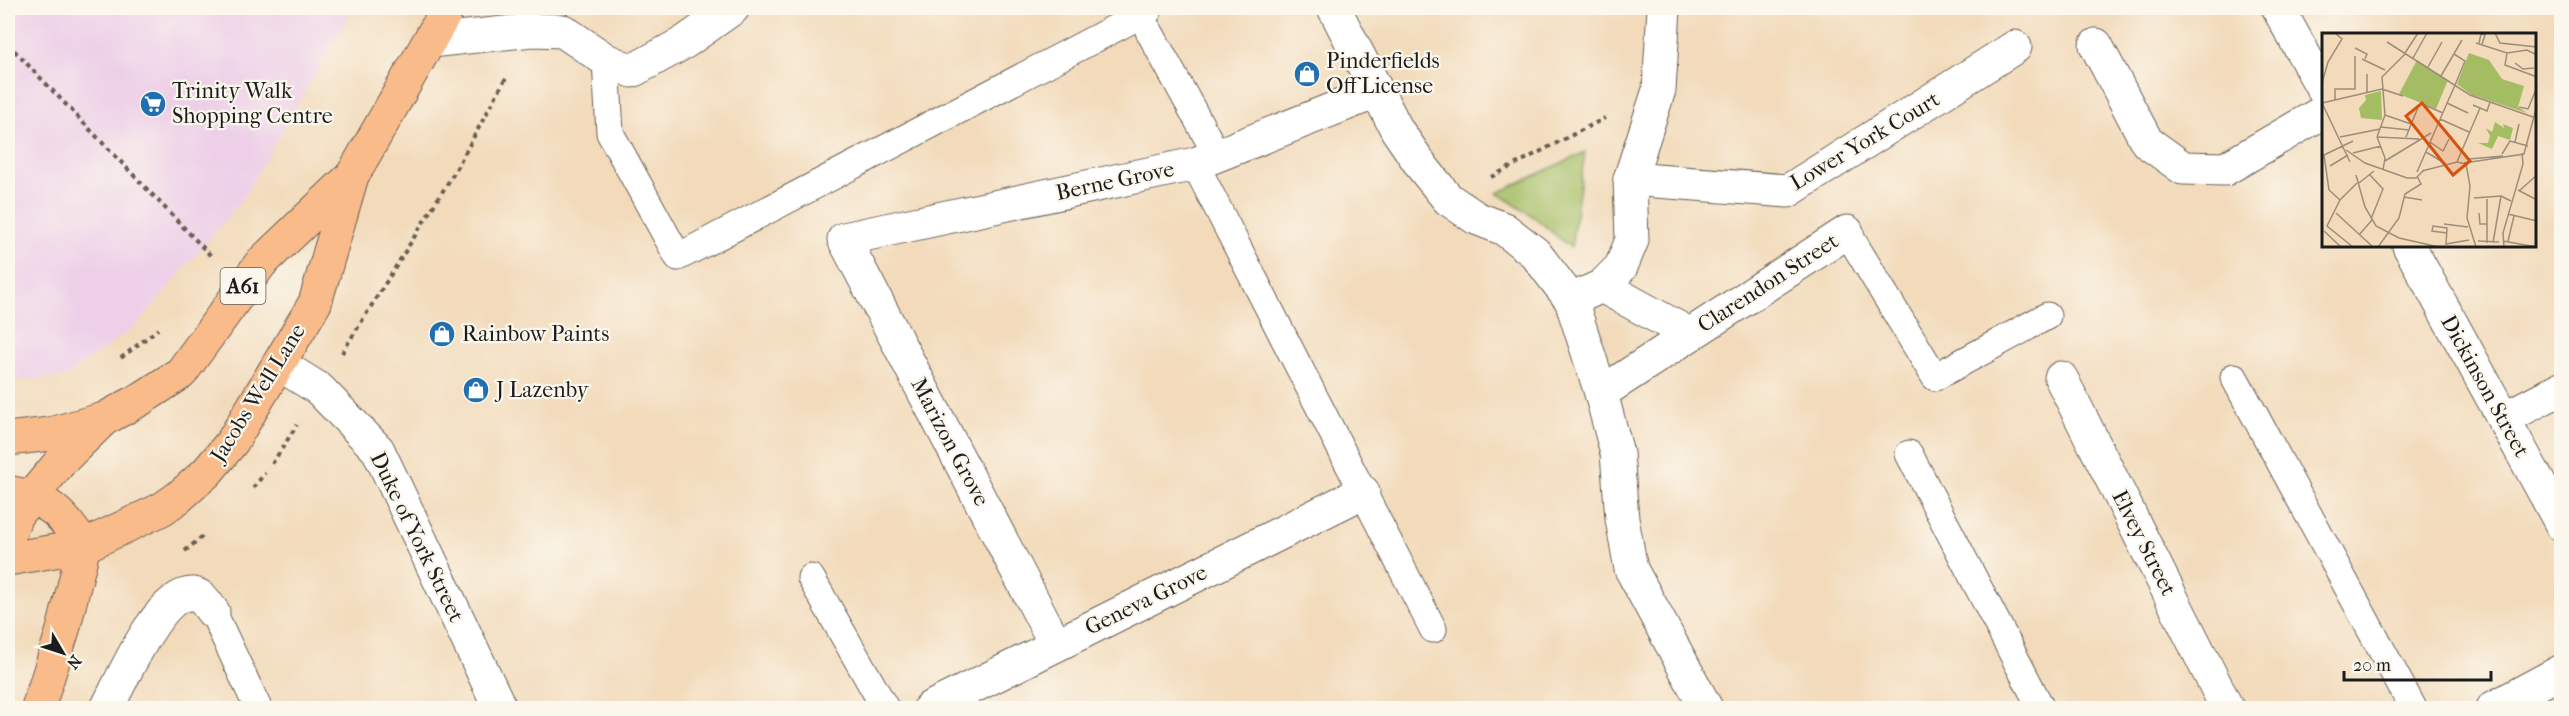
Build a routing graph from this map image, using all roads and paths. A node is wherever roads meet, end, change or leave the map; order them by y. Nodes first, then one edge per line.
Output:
1 (448, 8) edge
2 (733, 8) edge
3 (1334, 8) edge
4 (1664, 8) edge
5 (2278, 8) edge
6 (559, 19) edge
7 (1148, 19) edge
8 (429, 41) junction
9 (8, 44) edge
10 (2096, 45) dead end
11 (2015, 47) dead end
12 (606, 60) junction
13 (2322, 87) edge
14 (1659, 90) junction
15 (1376, 92) junction
16 (2322, 113) edge
17 (1206, 159) junction
18 (352, 176) junction
19 (1630, 179) junction
20 (1448, 200) junction
21 (1847, 232) joint
22 (844, 239) joint
23 (2410, 248) edge
24 (210, 262) dead end
25 (1602, 286) junction
26 (1571, 300) junction
27 (2047, 316) dead end
28 (160, 327) dead end
29 (1689, 334) junction
30 (279, 364) junction
31 (2234, 377) dead end
32 (2061, 378) dead end
33 (2562, 387) edge
34 (1601, 393) junction
35 (141, 399) junction
36 (104, 419) junction
37 (2503, 419) junction
38 (8, 439) edge
39 (1909, 454) dead end
40 (1363, 492) junction
41 (21, 494) edge
42 (2562, 525) edge
43 (8, 538) edge
44 (84, 546) junction
45 (8, 559) edge
46 (811, 578) dead end
47 (213, 612) joint
48 (1433, 629) dead end
49 (1056, 645) junction
50 (2562, 671) edge
51 (38, 708) edge
52 (107, 708) edge
53 (258, 708) edge
54 (500, 708) edge
55 (885, 708) edge
56 (930, 708) edge
57 (1706, 708) edge
58 (2041, 708) edge
59 (2227, 708) edge
60 (2413, 708) edge
61 (2493, 708) edge

1 - 8 main road, Jacobs Well Lane / A61
2 - 12 street
3 - 15 street
4 - 14 street
5 - 13 street
6 - 8 street
6 - 12 street
7 - 12 lane
7 - 17 lane
8 - 18 main road, Jacobs Well Lane / A61
9 - 24 path
10 - 16 street
11 - 19 street, Lower York Court
14 - 19 street
14 - 20 path
15 - 17 street, Berne Grove
15 - 20 street
17 - 22 street, Berne Grove
17 - 40 lane
18 - 30 main road, Jacobs Well Lane / A61
18 - 35 main road, Jacobs Well Lane / A61
19 - 25 street
20 - 26 street
21 - 27 lane
21 - 29 street, Clarendon Street
22 - 49 street, Marizon Grove
23 - 37 street, Dickinson Street
25 - 26 street
25 - 29 street, Clarendon Street
26 - 34 street
28 - 35 path
29 - 34 street, Clarendon Street
30 - 44 main road, Jacobs Well Lane / A61
30 - 54 street, Duke of York Street
31 - 60 lane
32 - 59 street, Elvey Street
33 - 37 street
34 - 57 street
35 - 36 main road, Jacobs Well Lane / A61
36 - 38 main road, A61
36 - 41 main road
37 - 42 street, Dickinson Street
39 - 58 lane
40 - 48 lane
40 - 49 street, Geneva Grove
41 - 43 main road
41 - 44 main road
44 - 45 main road, Jacobs Well Lane / A61
44 - 51 main road
46 - 55 lane
47 - 52 street
47 - 53 lane
49 - 56 street, Geneva Grove
50 - 61 street

